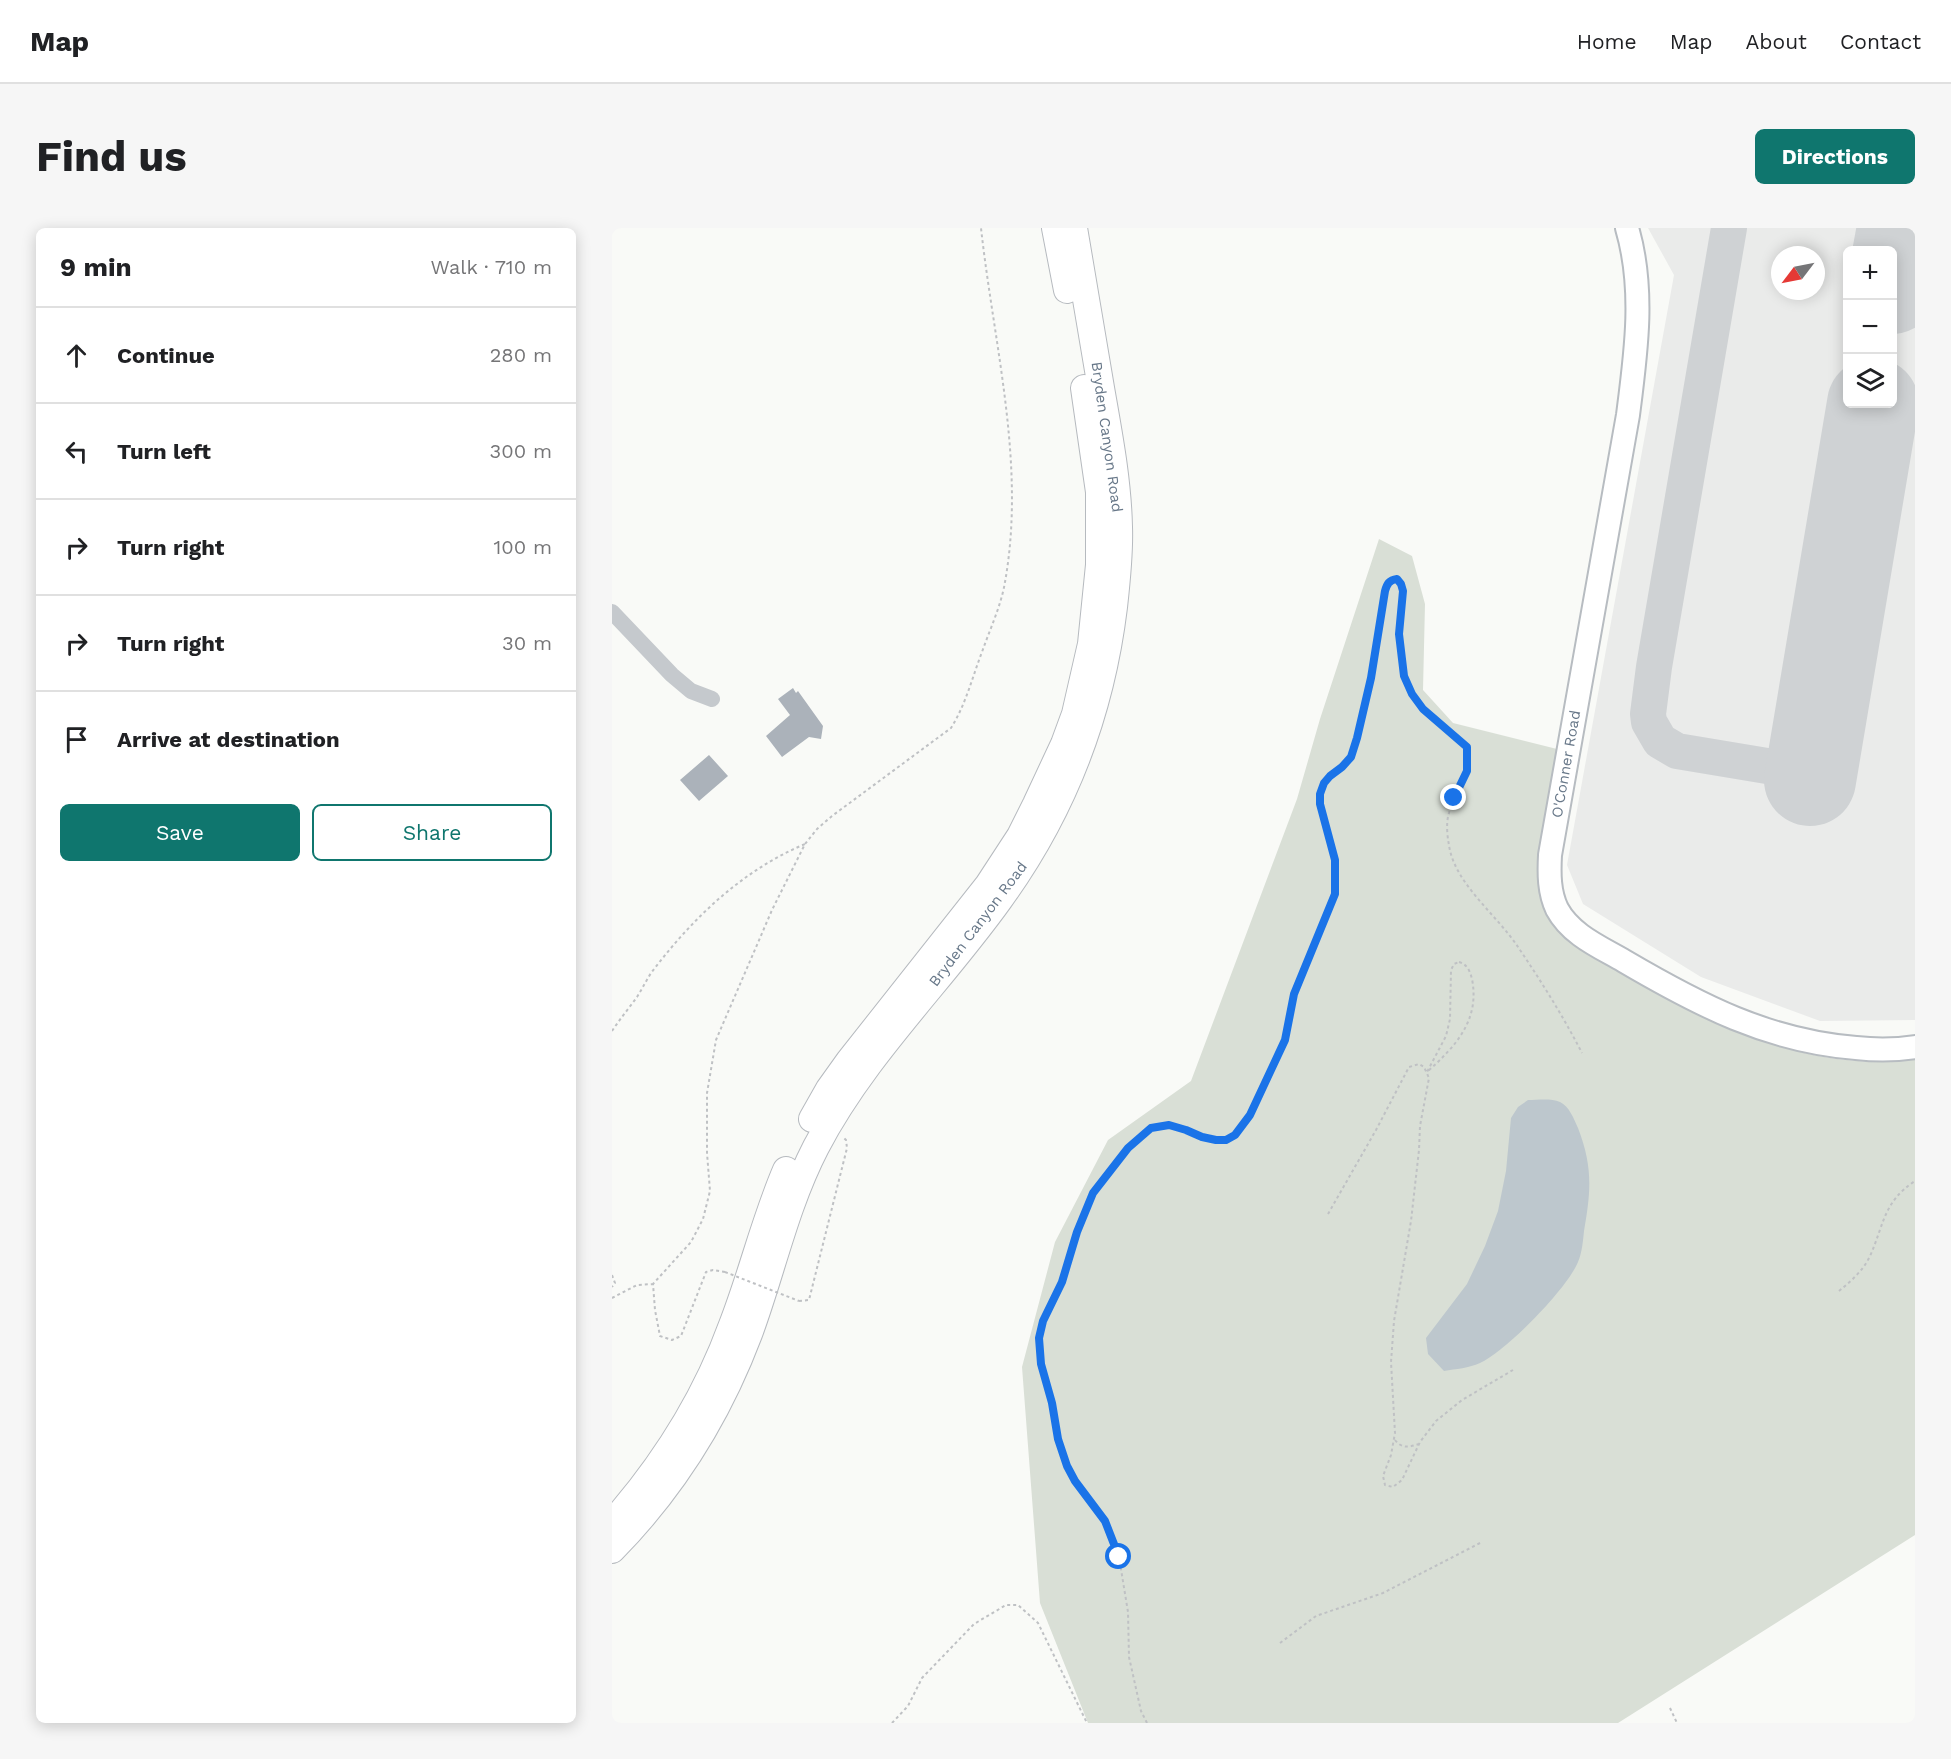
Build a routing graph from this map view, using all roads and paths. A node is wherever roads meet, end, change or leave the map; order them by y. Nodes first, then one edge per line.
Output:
1 (981, 228) edge
2 (1056, 228) edge
3 (1074, 228) edge
4 (1627, 228) edge
5 (612, 612) edge
6 (712, 699) dead end
7 (805, 844) junction
8 (612, 1030) edge
9 (1915, 1047) edge
10 (1582, 1053) dead end
11 (1427, 1072) junction
12 (1915, 1182) edge
13 (1328, 1214) dead end
14 (612, 1275) edge
15 (653, 1284) junction
16 (612, 1287) edge
17 (1839, 1291) dead end
18 (612, 1298) edge
19 (799, 1301) dead end
20 (1513, 1370) dead end
21 (1395, 1440) junction
22 (1419, 1444) junction
23 (612, 1523) edge
24 (1482, 1542) dead end
25 (612, 1550) edge
26 (1280, 1643) dead end
27 (1670, 1708) dead end
28 (892, 1723) edge
29 (1087, 1723) edge
30 (1147, 1723) edge
31 (1677, 1723) edge

1 - 7 path
2 - 23 main road, Bryden Canyon Road
3 - 25 main road, Bryden Canyon Road
4 - 9 street, O'Conner Road
5 - 6 street
7 - 8 path
7 - 15 path
10 - 30 path
11 - 11 path
11 - 13 path
11 - 21 path
12 - 17 path
14 - 16 path
15 - 18 path
15 - 19 path, bridge
20 - 22 path
21 - 22 path
21 - 22 path
24 - 26 path
27 - 31 path
28 - 29 path

